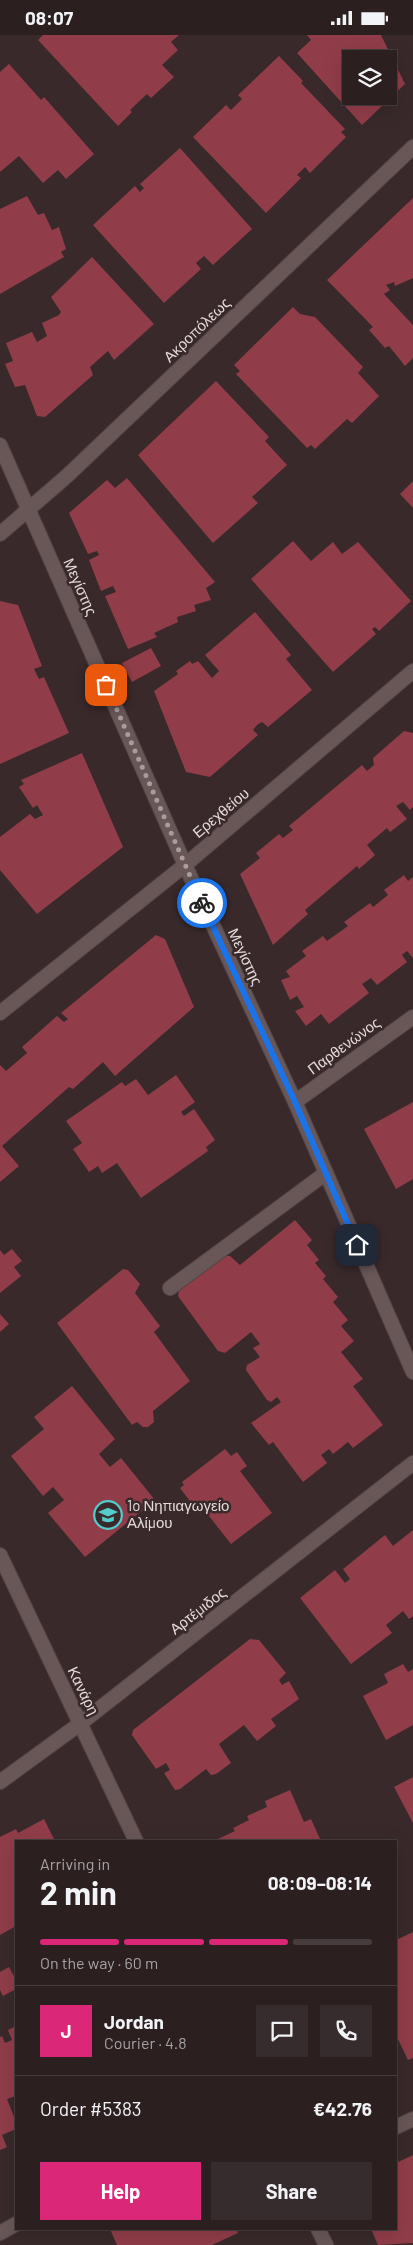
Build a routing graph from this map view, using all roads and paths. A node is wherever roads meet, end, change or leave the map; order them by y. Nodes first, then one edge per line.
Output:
1 (413, 147) edge
2 (0, 445) edge
3 (28, 508) junction
4 (0, 534) edge
5 (413, 671) edge
6 (184, 865) junction
7 (0, 1013) edge
8 (413, 1017) edge
9 (295, 1102) junction
10 (326, 1173) junction
11 (170, 1288) dead end
12 (413, 1372) edge
13 (413, 1463) edge
14 (0, 1555) edge
15 (81, 1723) junction
16 (0, 1782) edge
17 (136, 1840) edge
18 (413, 2119) edge
19 (397, 2127) edge
20 (15, 2225) edge
21 (318, 2230) edge
22 (0, 2233) edge
23 (326, 2245) edge

1 - 3 street, Ακροπόλεως
2 - 3 street, Μεγίστης
3 - 4 street, Ακροπόλεως
3 - 6 street, Μεγίστης
5 - 6 street, Ερεχθείου
6 - 7 street, Ερεχθείου
6 - 9 street, Μεγίστης
8 - 9 street, Παρθενώνος
9 - 10 street, Μεγίστης
10 - 11 street
10 - 12 street, Μεγίστης
13 - 15 street, Αρτέμιδος
14 - 15 street, Κανάρη
15 - 16 street, Αρτέμιδος
15 - 17 street, Κανάρη
18 - 19 street
20 - 22 street
21 - 23 street

